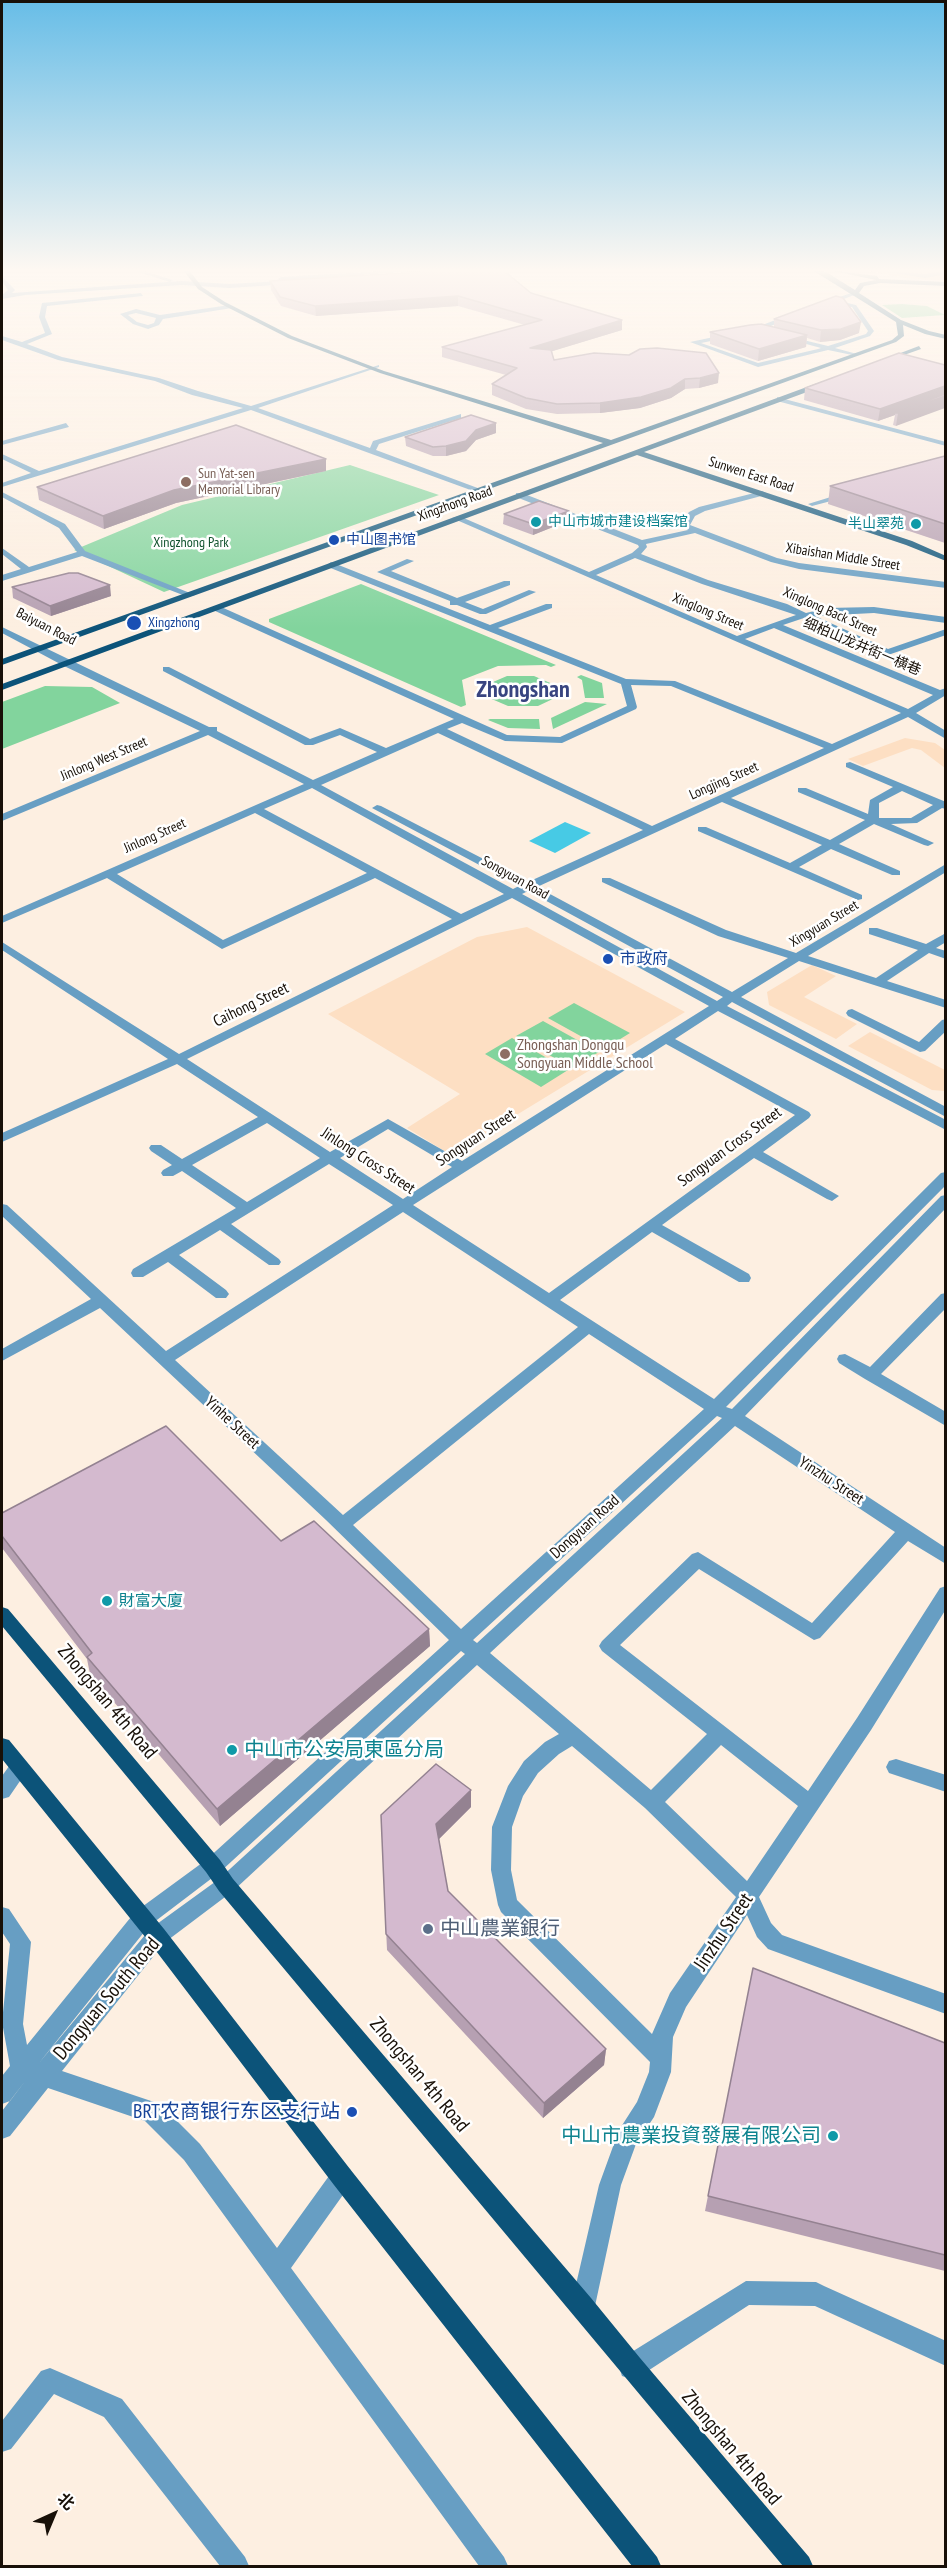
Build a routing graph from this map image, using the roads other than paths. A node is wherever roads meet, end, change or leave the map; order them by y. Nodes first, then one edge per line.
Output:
1 (187, 390) edge
2 (305, 390) edge
3 (447, 390) edge
4 (757, 390) edge
5 (804, 390) edge
6 (780, 399) junction
7 (251, 408) junction
8 (458, 416) dead end
9 (897, 418) edge
10 (66, 425) dead end
11 (878, 426) junction
12 (612, 441) junction
13 (2, 444) edge
14 (945, 444) edge
15 (372, 451) junction
16 (642, 451) junction
17 (2, 456) edge
18 (39, 474) junction
19 (2, 485) edge
20 (478, 490) junction
21 (856, 492) edge
22 (762, 493) junction
23 (2, 494) edge
24 (519, 495) junction
25 (812, 504) junction
26 (456, 518) junction
27 (693, 531) junction
28 (641, 543) junction
29 (2, 550) edge
30 (945, 552) edge
31 (82, 553) junction
32 (635, 555) junction
33 (945, 559) edge
34 (410, 561) dead end
35 (331, 565) junction
36 (28, 570) junction
37 (383, 571) junction
38 (589, 575) junction
39 (2, 578) edge
40 (364, 578) junction
41 (507, 583) dead end
42 (945, 585) edge
43 (532, 592) dead end
44 (191, 595) junction
45 (458, 601) junction
46 (549, 606) dead end
47 (216, 608) junction
48 (439, 608) junction
49 (806, 615) junction
50 (2, 620) edge
51 (945, 620) edge
52 (774, 625) junction
53 (490, 628) junction
54 (2, 630) edge
55 (945, 632) edge
56 (736, 639) junction
57 (50, 645) junction
58 (39, 650) junction
59 (79, 659) junction
60 (2, 662) edge
61 (67, 664) junction
62 (166, 669) dead end
63 (625, 682) junction
64 (2, 687) edge
65 (943, 692) edge
66 (909, 713) junction
67 (462, 719) junction
68 (213, 729) junction
69 (438, 729) junction
70 (945, 736) edge
71 (833, 748) junction
72 (385, 752) junction
73 (850, 765) dead end
74 (316, 782) junction
75 (901, 787) junction
76 (802, 790) dead end
77 (722, 798) junction
78 (944, 805) edge
79 (255, 808) junction
80 (2, 818) edge
81 (873, 820) junction
82 (702, 829) dead end
83 (651, 831) junction
84 (928, 843) dead end
85 (829, 845) junction
86 (790, 867) junction
87 (945, 867) edge
88 (107, 873) junction
89 (375, 873) junction
90 (896, 873) dead end
91 (606, 880) dead end
92 (528, 886) junction
93 (512, 894) junction
94 (858, 897) dead end
95 (461, 919) junction
96 (2, 920) edge
97 (873, 931) dead end
98 (945, 936) edge
99 (2, 945) edge
100 (927, 949) junction
101 (945, 955) edge
102 (799, 956) junction
103 (878, 982) junction
104 (732, 997) junction
105 (945, 1004) edge
106 (718, 1006) junction
107 (852, 1013) dead end
108 (945, 1023) edge
109 (666, 1039) junction
110 (178, 1059) junction
111 (945, 1113) edge
112 (268, 1117) junction
113 (945, 1126) edge
114 (2, 1138) edge
115 (156, 1148) dead end
116 (753, 1152) junction
117 (330, 1158) junction
118 (182, 1166) junction
119 (462, 1167) junction
120 (168, 1173) dead end
121 (945, 1176) edge
122 (832, 1196) dead end
123 (945, 1199) edge
124 (404, 1206) junction
125 (2, 1208) edge
126 (248, 1209) junction
127 (222, 1224) junction
128 (652, 1226) junction
129 (169, 1255) junction
130 (274, 1262) dead end
131 (138, 1273) dead end
132 (744, 1278) dead end
133 (221, 1294) dead end
134 (549, 1300) junction
135 (100, 1301) junction
136 (943, 1303) edge
137 (589, 1326) junction
138 (2, 1356) edge
139 (845, 1359) dead end
140 (164, 1360) junction
141 (871, 1375) junction
142 (715, 1408) junction
143 (734, 1417) junction
144 (945, 1420) edge
145 (342, 1525) junction
146 (907, 1530) junction
147 (945, 1557) edge
148 (945, 1593) edge
149 (2, 1614) edge
150 (461, 1640) junction
151 (478, 1655) junction
152 (573, 1735) junction
153 (719, 1735) junction
154 (2, 1746) edge
155 (896, 1767) dead end
156 (19, 1768) junction
157 (945, 1784) edge
158 (2, 1791) edge
159 (652, 1802) junction
160 (810, 1804) junction
161 (213, 1866) junction
162 (226, 1885) junction
163 (748, 1895) junction
164 (2, 1916) edge
165 (142, 1919) junction
166 (157, 1936) junction
167 (945, 2004) edge
168 (661, 2058) junction
169 (32, 2072) junction
170 (2, 2093) edge
171 (2, 2128) edge
172 (342, 2177) junction
173 (277, 2268) junction
174 (583, 2306) junction
175 (945, 2355) edge
176 (631, 2367) junction
177 (2, 2440) edge
178 (236, 2566) edge
179 (495, 2566) edge
180 (648, 2566) edge
181 (800, 2566) edge

1 - 7 street
2 - 7 street
3 - 12 main road, Sunwen East Road
4 - 12 main road, Xingzhong Road
5 - 6 main road, Xingzhong Road
6 - 11 street
6 - 16 main road, Xingzhong Road
7 - 15 street
7 - 18 street
8 - 15 street
9 - 11 street
10 - 13 street
11 - 14 street
12 - 16 main road, Sunwen East Road
12 - 20 main road, Xingzhong Road
15 - 20 street
16 - 22 main road, Sunwen East Road
16 - 24 main road, Xingzhong Road
16 - 25 main road, Sunwen East Road
17 - 18 street
18 - 19 street
20 - 44 main road, Xingzhong Road
21 - 25 street
22 - 27 street
22 - 33 main road, Sunwen East Road
23 - 31 street
24 - 26 main road, Xingzhong Road
24 - 28 street
25 - 30 main road, Sunwen East Road
26 - 35 main road, Xingzhong Road
26 - 38 street, Xinglong Street
27 - 28 street
27 - 42 street, Xibaishan Middle Street
28 - 32 street
29 - 36 street
31 - 36 street
31 - 44 street
32 - 38 street
32 - 49 street, Xinglong Back Street
34 - 37 street
35 - 40 street
35 - 47 main road, Xingzhong Road
36 - 39 street
37 - 40 street
37 - 45 street
38 - 56 street, Xinglong Street
40 - 48 street
41 - 45 street
43 - 45 street
44 - 57 main road, Xingzhong Road
45 - 48 street
46 - 53 street
47 - 59 main road, Xingzhong Road
47 - 67 street
48 - 53 street
49 - 51 street
49 - 52 street
49 - 55 street, Xinglong Back Street
50 - 57 street, Baiyuan Road
52 - 56 street
52 - 65 street, 细柏山龙井街一横巷
53 - 63 street
54 - 58 street, Baiyuan Road
56 - 66 street, Xinglong Street
57 - 58 main road, Xingzhong Road
57 - 59 street, Baiyuan Road
58 - 60 main road, Xingzhong Road
58 - 61 street, Baiyuan Road
59 - 61 main road, Xingzhong Road
59 - 68 street, Songyuan Road
61 - 64 main road, Xingzhong Road
61 - 68 street, Songyuan Road
62 - 72 street
63 - 67 street
63 - 71 street
65 - 66 street, Longjing Street
66 - 70 street, Xinglong Street
66 - 71 street, Longjing Street
67 - 69 street, Jinlong Street
68 - 74 street, Songyuan Road
68 - 80 street, Jinlong West Street
69 - 72 street, Jinlong Street
69 - 83 street
71 - 77 street, Longjing Street
72 - 74 street, Jinlong Street
73 - 75 street
74 - 79 street, Jinlong Street
74 - 92 street, Songyuan Road
74 - 93 street, Songyuan Road
75 - 78 street
75 - 81 street
76 - 81 street
77 - 83 street, Longjing Street
77 - 85 street
78 - 81 street
79 - 88 street, Jinlong Street
79 - 89 street
81 - 84 street
81 - 85 street
82 - 86 street
83 - 92 street, Longjing Street
85 - 86 street
85 - 90 street
86 - 94 street
87 - 102 street, Xingyuan Street
88 - 89 street
88 - 96 street, Jinlong Street
89 - 95 street
91 - 102 street
92 - 93 street, Longjing Street
92 - 104 street, Songyuan Road
93 - 95 street, Caihong Street
93 - 106 street, Songyuan Road
95 - 110 street, Caihong Street
97 - 100 street
98 - 100 street
99 - 110 street, Jinlong Cross Street
100 - 101 street
100 - 103 street
102 - 103 street
102 - 104 street, Xingyuan Street
103 - 105 street
104 - 106 street, Xingyuan Street
104 - 111 street, Songyuan Road
106 - 109 street, Songyuan Street
106 - 113 street, Songyuan Road
107 - 108 street
109 - 116 street, Songyuan Cross Street
109 - 119 street, Songyuan Street
110 - 112 street, Jinlong Cross Street
110 - 114 street, Caihong Street
112 - 117 street, Jinlong Cross Street
112 - 118 street
115 - 118 street
116 - 122 street
116 - 128 street, Songyuan Cross Street
117 - 119 street
117 - 124 street, Jinlong Cross Street
117 - 126 street
118 - 120 street
118 - 126 street
119 - 124 street, Songyuan Street
121 - 142 street, Dongyuan Road
123 - 143 street, Dongyuan Road
124 - 134 street, Jinlong Cross Street
124 - 140 street, Songyuan Street
125 - 135 street, Yinhe Street
126 - 127 street
127 - 129 street
127 - 130 street
128 - 132 street
128 - 134 street, Songyuan Cross Street
129 - 131 street
129 - 133 street
134 - 137 street, Jinlong Cross Street
135 - 138 street
135 - 140 street, Yinhe Street
136 - 141 street
137 - 142 street, Jinlong Cross Street
137 - 145 street
139 - 141 street
140 - 145 street, Yinhe Street
141 - 144 street
142 - 143 street, Yinzhu Street
142 - 150 street, Dongyuan Road
143 - 146 street, Yinzhu Street
143 - 151 street, Dongyuan Road
145 - 150 street, Yinhe Street
146 - 147 street, Yinzhu Street
146 - 153 street
148 - 160 street, Jinzhu Street
149 - 161 main road, Zhongshan 4th Road
150 - 151 street, Yinhe Street
150 - 161 street, Dongyuan Road
151 - 152 street, Yinhe Street
151 - 162 street, Dongyuan Road
152 - 159 street, Yinhe Street
152 - 168 street
153 - 159 street
153 - 160 street
154 - 156 main road
155 - 157 street
156 - 158 street
156 - 165 main road
159 - 163 street, Yinhe Street
160 - 163 street, Jinzhu Street
161 - 162 main road, Zhongshan 4th Road
161 - 165 street, Dongyuan South Road
162 - 166 street, Dongyuan South Road
162 - 174 main road, Zhongshan 4th Road
163 - 167 street
163 - 168 street, Jinzhu Street
164 - 169 street
165 - 166 main road
165 - 169 street, Dongyuan South Road
166 - 169 street, Dongyuan South Road
166 - 172 main road
168 - 174 street, Jinzhu Street
169 - 170 street, Dongyuan South Road
169 - 171 street, Dongyuan South Road
169 - 173 street
172 - 173 street
172 - 180 main road
173 - 179 street
174 - 176 main road, Zhongshan 4th Road
175 - 176 street
176 - 181 main road, Zhongshan 4th Road
177 - 178 street

